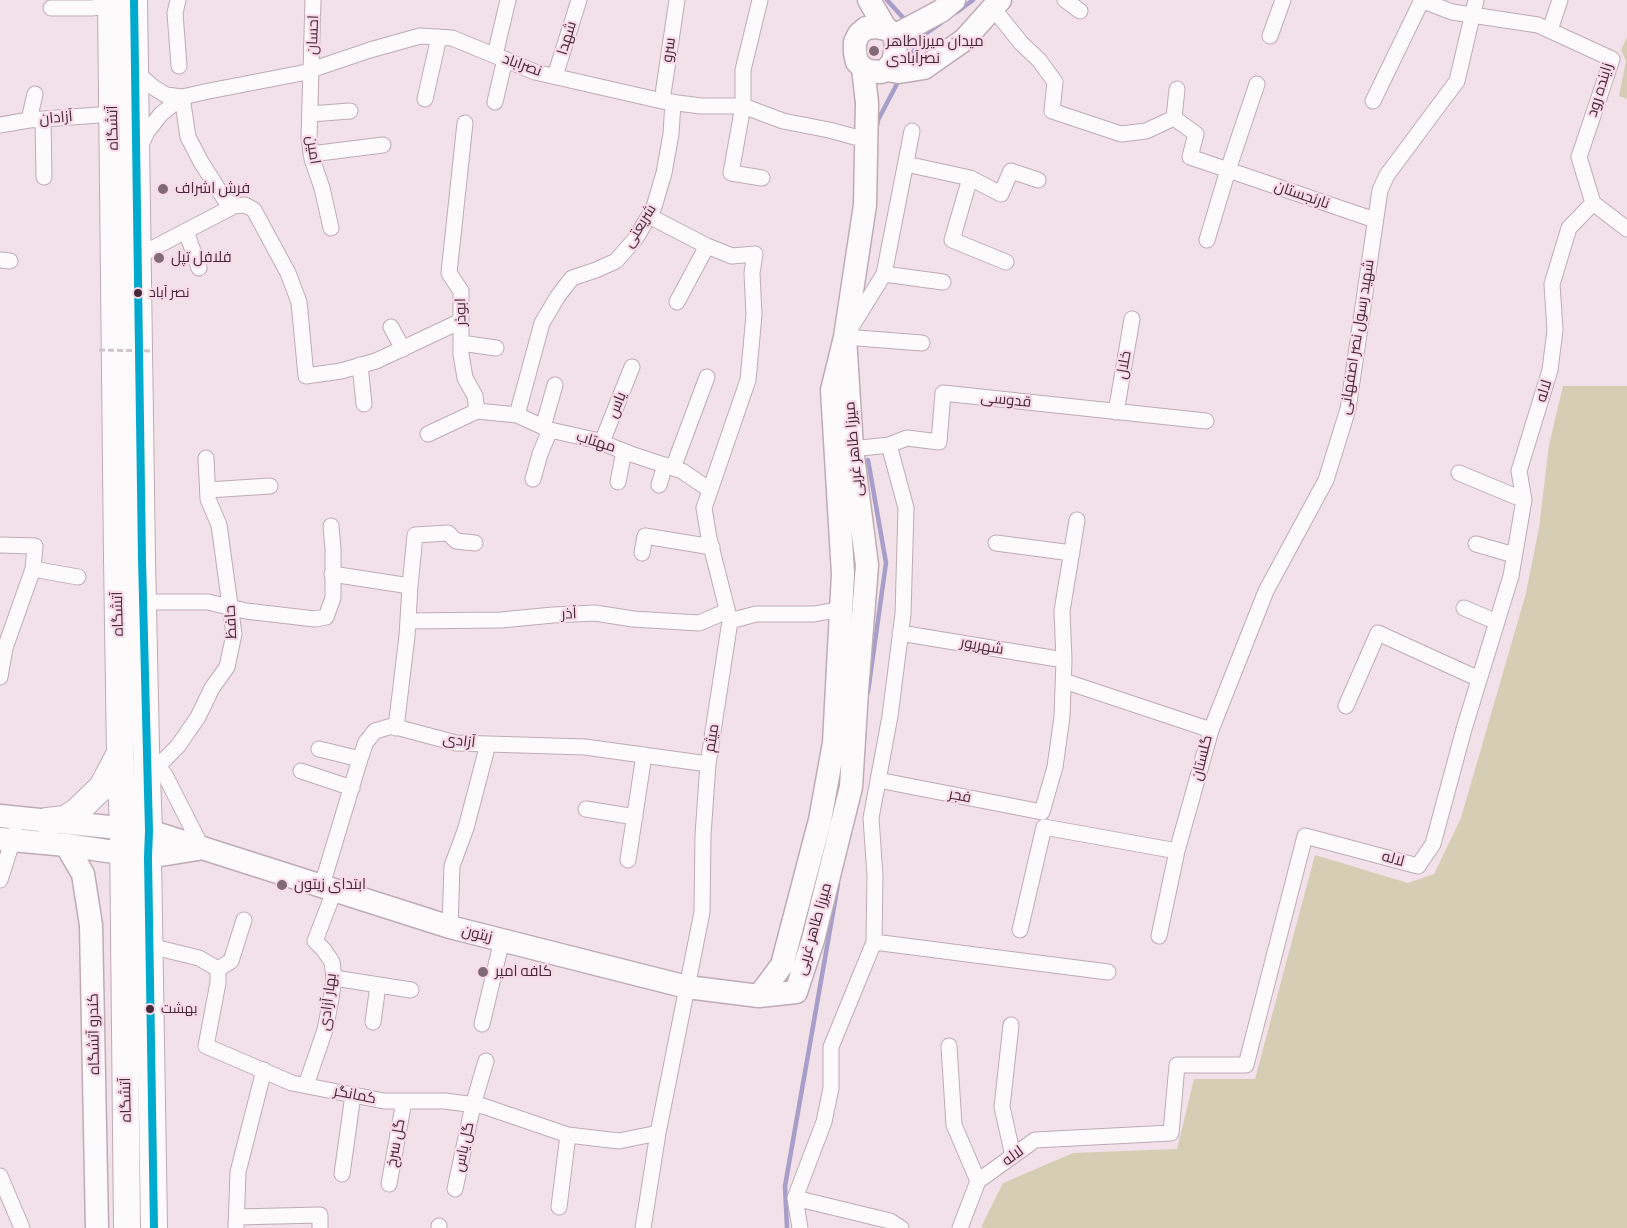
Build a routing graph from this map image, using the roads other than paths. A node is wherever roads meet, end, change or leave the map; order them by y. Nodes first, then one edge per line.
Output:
1 (178, 0) edge
2 (314, 0) edge
3 (508, 0) edge
4 (579, 0) edge
5 (677, 0) edge
6 (760, 0) edge
7 (867, 0) edge
8 (954, 0) edge
9 (1065, 0) edge
10 (1283, 0) edge
11 (1422, 0) edge
12 (1476, 0) edge
13 (1560, 0) edge
14 (119, 2) edge
15 (996, 4) edge
16 (51, 8) dead end
17 (1080, 11) dead end
18 (1473, 16) junction
19 (1550, 30) junction
20 (882, 31) junction
21 (1270, 36) dead end
22 (439, 37) junction
23 (500, 57) junction
24 (179, 66) dead end
25 (312, 70) junction
26 (887, 70) junction
27 (135, 71) junction
28 (555, 76) junction
29 (1257, 84) dead end
30 (1177, 89) dead end
31 (35, 94) dead end
32 (182, 97) junction
33 (425, 99) dead end
34 (667, 101) junction
35 (1372, 101) dead end
36 (495, 102) dead end
37 (743, 106) junction
38 (350, 111) dead end
39 (113, 114) junction
40 (310, 114) junction
41 (1174, 118) junction
42 (36, 120) junction
43 (465, 123) dead end
44 (0, 125) edge
45 (912, 131) dead end
46 (866, 140) junction
47 (384, 145) dead end
48 (311, 154) junction
49 (136, 156) junction
50 (906, 164) junction
51 (1228, 170) junction
52 (44, 177) dead end
53 (762, 178) dead end
54 (970, 178) junction
55 (1038, 180) dead end
56 (1593, 203) junction
57 (234, 206) junction
58 (649, 216) junction
59 (1376, 220) junction
60 (331, 228) dead end
61 (1627, 229) edge
62 (186, 231) junction
63 (1207, 240) dead end
64 (707, 246) junction
65 (138, 256) junction
66 (1005, 262) dead end
67 (199, 268) dead end
68 (884, 274) junction
69 (943, 282) dead end
70 (677, 302) dead end
71 (1132, 319) dead end
72 (461, 321) junction
73 (391, 327) dead end
74 (845, 337) junction
75 (461, 343) junction
76 (922, 343) dead end
77 (496, 348) dead end
78 (403, 349) junction
79 (360, 365) junction
80 (632, 367) dead end
81 (707, 377) dead end
82 (555, 385) dead end
83 (364, 404) dead end
84 (477, 411) junction
85 (1116, 412) junction
86 (517, 415) junction
87 (1206, 421) dead end
88 (546, 428) junction
89 (428, 434) dead end
90 (602, 442) junction
91 (889, 444) junction
92 (852, 449) junction
93 (624, 451) junction
94 (206, 458) dead end
95 (669, 467) junction
96 (1459, 473) dead end
97 (534, 479) dead end
98 (618, 482) dead end
99 (659, 485) dead end
100 (270, 486) dead end
101 (208, 490) junction
102 (710, 490) junction
103 (1524, 500) junction
104 (1077, 520) dead end
105 (331, 526) dead end
106 (476, 543) dead end
107 (996, 543) dead end
108 (1476, 544) dead end
109 (0, 545) edge
110 (712, 547) junction
111 (642, 553) dead end
112 (1072, 553) junction
113 (1514, 555) junction
114 (33, 568) junction
115 (332, 574) junction
116 (78, 577) dead end
117 (410, 586) junction
118 (143, 602) junction
119 (230, 608) junction
120 (1464, 608) dead end
121 (841, 609) junction
122 (729, 616) junction
123 (408, 621) junction
124 (1497, 622) junction
125 (900, 633) junction
126 (2, 647) edge
127 (1064, 660) junction
128 (0, 677) edge
129 (1479, 679) junction
130 (1064, 681) junction
131 (1346, 706) dead end
132 (396, 728) junction
133 (1211, 730) junction
134 (488, 744) junction
135 (320, 749) dead end
136 (120, 753) junction
137 (644, 755) junction
138 (152, 757) junction
139 (360, 759) junction
140 (708, 764) junction
141 (301, 771) dead end
142 (878, 780) junction
143 (352, 788) junction
144 (586, 809) dead end
145 (10, 817) edge
146 (635, 817) junction
147 (47, 821) junction
148 (149, 831) junction
149 (6, 839) edge
150 (123, 840) junction
151 (66, 845) junction
152 (202, 848) junction
153 (1177, 851) junction
154 (148, 857) junction
155 (628, 860) dead end
156 (0, 880) edge
157 (328, 887) junction
158 (244, 920) dead end
159 (450, 927) junction
160 (1020, 930) dead end
161 (1160, 936) dead end
162 (502, 940) junction
163 (874, 942) junction
164 (150, 946) junction
165 (218, 969) junction
166 (1108, 972) dead end
167 (334, 978) junction
168 (378, 986) junction
169 (687, 987) junction
170 (411, 990) dead end
171 (759, 996) junction
172 (373, 1022) dead end
173 (482, 1024) dead end
174 (1011, 1024) dead end
175 (949, 1046) dead end
176 (486, 1061) dead end
177 (264, 1070) junction
178 (306, 1086) junction
179 (353, 1095) junction
180 (404, 1101) junction
181 (473, 1105) junction
182 (658, 1133) junction
183 (568, 1136) junction
184 (1013, 1155) junction
185 (126, 1168) junction
186 (342, 1174) dead end
187 (0, 1176) edge
188 (978, 1181) junction
189 (389, 1184) dead end
190 (455, 1189) dead end
191 (795, 1198) junction
192 (559, 1207) dead end
193 (237, 1223) edge
194 (22, 1228) edge
195 (97, 1228) edge
196 (109, 1228) edge
197 (127, 1228) edge
198 (154, 1228) edge
199 (320, 1228) edge
200 (643, 1228) edge
201 (800, 1228) edge
202 (902, 1228) edge
203 (960, 1228) edge

1 - 24 street
2 - 25 street, احسان
3 - 23 street
4 - 28 street, شهدا
5 - 34 street, سرو
6 - 37 street
7 - 20 main road
8 - 20 main road
9 - 17 street
10 - 21 street
11 - 18 street, زاینده رود
11 - 35 street
12 - 18 street, شهید رسول نصر اصفهانی
13 - 19 street
14 - 16 street
14 - 27 main road, آتشگاه
14 - 39 main road, آتشگاه
15 - 26 main road
15 - 41 street
18 - 19 street, زاینده رود
18 - 59 street, شهید رسول نصر اصفهانی
19 - 56 street, زاینده رود
20 - 26 main road, میرزا طاهر غربی
20 - 26 main road, میرزا طاهر غربی
22 - 23 street, نصراباد
22 - 25 street, نصراباد
22 - 33 street
23 - 28 street, نصراباد
23 - 36 street
25 - 32 street, نصراباد
25 - 40 street, امین
26 - 46 main road, میرزا طاهر غربی
27 - 32 street
27 - 49 main road, آتشگاه
28 - 34 street, نصراباد
29 - 51 street
30 - 41 street
31 - 42 street
32 - 49 street
32 - 57 street
34 - 37 street, نصراباد
34 - 58 street, شریعتی
37 - 46 street, نصراباد
37 - 53 street
38 - 40 street
39 - 42 street, آزادان
39 - 136 main road, آتشگاه
40 - 48 street, امین
41 - 51 street, نارنجستان
42 - 44 street, آزادان
42 - 52 street
43 - 72 street, ابوذر
45 - 50 street
46 - 74 main road, میرزا طاهر غربی
47 - 48 street
48 - 60 street, امین
49 - 65 main road, آتشگاه
50 - 54 street
50 - 68 street
51 - 59 street, نارنجستان
51 - 63 street
54 - 55 street
54 - 66 street
56 - 61 street
56 - 103 street, لاله
57 - 62 street
57 - 79 street
58 - 64 street
58 - 86 street, شریعتی
59 - 133 street, شهید رسول نصر اصفهانی
62 - 65 street
62 - 67 street
64 - 70 street
64 - 102 street, میثم
65 - 118 main road, آتشگاه
68 - 69 street
68 - 74 street
71 - 85 street, خلال
72 - 75 street, ابوذر
72 - 78 street
73 - 78 street
74 - 76 street
74 - 92 main road, میرزا طاهر غربی
74 - 121 main road, میرزا طاهر غربی
75 - 77 street
75 - 84 street, ابوذر
78 - 79 street
79 - 83 street
80 - 90 street, یاس
81 - 95 street
82 - 88 street
84 - 86 street, مهتاب
84 - 89 street
85 - 87 street, قدوسی
85 - 91 street, قدوسی
86 - 88 street, مهتاب
88 - 90 street, مهتاب
88 - 97 street
90 - 93 street, مهتاب
91 - 92 street, قدوسی
91 - 125 street
92 - 171 main road, میرزا طاهر غربی
93 - 95 street, مهتاب
93 - 98 street
94 - 101 street, حافظ
95 - 99 street
95 - 102 street, مهتاب
96 - 103 street
100 - 101 street
101 - 119 street, حافظ
102 - 110 street, میثم
103 - 113 street, لاله
104 - 112 street
105 - 115 street
106 - 117 street
107 - 112 street
108 - 113 street
109 - 114 street
110 - 111 street
110 - 122 street, میثم
112 - 127 street
113 - 124 street, لاله
114 - 116 street
114 - 126 street
115 - 117 street
115 - 119 street
117 - 123 street
118 - 119 street
118 - 138 main road, آتشگاه
119 - 138 street, حافظ
120 - 124 street
121 - 122 street, آذر
121 - 171 main road, میرزا طاهر غربی
122 - 123 street, آذر
122 - 140 street, میثم
123 - 132 street
124 - 129 street, لاله
125 - 127 street, شهریور
125 - 142 street
126 - 128 street
127 - 130 street
129 - 131 street
129 - 184 street, لاله
130 - 133 street, گلستان
130 - 142 street, فجر
132 - 134 street, آزادی
132 - 139 street
133 - 153 street, گلستان
134 - 137 street, آزادی
134 - 159 street
135 - 139 street
136 - 147 main road
136 - 150 main road, آتشگاه
137 - 140 street, آزادی
137 - 146 street
138 - 148 main road, آتشگاه
138 - 152 street
139 - 143 street
140 - 169 street, میثم
141 - 143 street
142 - 163 street
143 - 157 street
144 - 146 street
145 - 147 main road
145 - 149 street
146 - 155 street
147 - 150 main road
148 - 150 main road, زیتون
148 - 152 main road, زیتون
148 - 154 main road, آتشگاه
149 - 151 main road
149 - 156 street
150 - 151 main road
150 - 154 main road
150 - 185 main road, آتشگاه
151 - 195 main road, کندرو آتشگاه
152 - 154 main road, زیتون
152 - 157 main road, زیتون
153 - 160 street
153 - 161 street, گلستان
154 - 164 main road, آتشگاه
157 - 159 main road, زیتون
157 - 167 street, بهار آزادی
158 - 165 street
159 - 162 main road, زیتون
162 - 169 main road, زیتون
162 - 173 street
163 - 166 street
163 - 191 street
164 - 165 street
164 - 198 main road, آتشگاه
165 - 177 street, کمانگر
167 - 168 street
167 - 178 street, بهار آزادی
168 - 170 street
168 - 172 street
169 - 171 main road, زیتون
169 - 182 street, میثم
174 - 184 street
175 - 188 street
176 - 181 street, گل یاس
177 - 178 street, کمانگر
177 - 193 street
178 - 179 street, کمانگر
179 - 180 street, کمانگر
179 - 186 street
180 - 181 street, کمانگر
180 - 189 street, گل سرخ
181 - 183 street, کمانگر
181 - 190 street, گل یاس
182 - 183 street, کمانگر
182 - 200 street, میثم
183 - 192 street
184 - 188 street, لاله
185 - 196 main road
185 - 197 main road, آتشگاه
187 - 194 street
188 - 203 street
191 - 201 street
191 - 202 street
193 - 199 street

